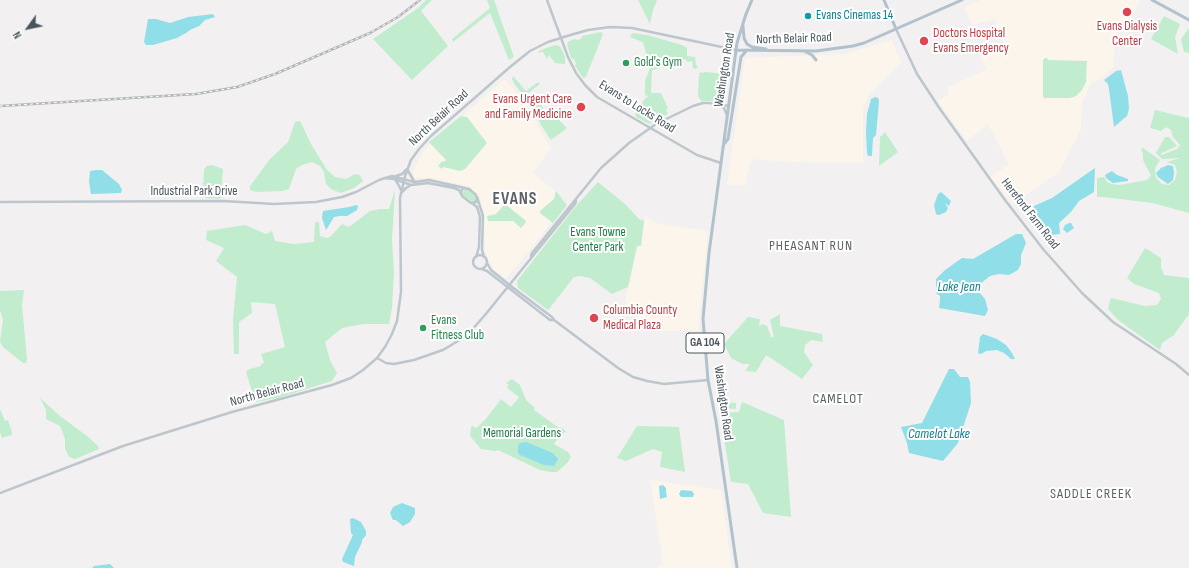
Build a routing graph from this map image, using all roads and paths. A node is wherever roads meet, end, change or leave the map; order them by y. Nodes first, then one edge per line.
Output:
1 (547, 0) edge
2 (752, 0) edge
3 (884, 0) edge
4 (962, 0) edge
5 (1152, 0) edge
6 (1189, 20) edge
7 (742, 24) junction
8 (896, 29) junction
9 (561, 38) junction
10 (736, 50) junction
11 (747, 50) junction
12 (776, 50) junction
13 (802, 51) junction
14 (816, 60) dead end
15 (718, 104) junction
16 (729, 106) junction
17 (728, 117) junction
18 (650, 128) junction
19 (723, 145) junction
20 (721, 163) junction
21 (407, 169) junction
22 (394, 177) junction
23 (404, 180) junction
24 (413, 183) junction
25 (435, 183) junction
26 (465, 188) junction
27 (401, 192) junction
28 (461, 194) junction
29 (477, 198) junction
30 (0, 202) edge
31 (472, 203) junction
32 (476, 257) junction
33 (484, 258) junction
34 (487, 263) junction
35 (482, 269) junction
36 (508, 286) junction
37 (377, 358) junction
38 (1189, 375) edge
39 (708, 380) junction
40 (0, 493) edge
41 (737, 568) edge

1 - 9 street, Evans to Locks Road
2 - 7 main road, Washington Road / GA 104
3 - 8 main road
4 - 8 main road, North Belair Road
5 - 6 main road
7 - 10 main road, Washington Road / GA 104
7 - 12 main road
8 - 13 main road, North Belair Road
8 - 38 street, Hereford Farm Road
9 - 10 street, North Belair Road
9 - 18 street, Evans to Locks Road
9 - 21 street, North Belair Road
10 - 11 main road, North Belair Road
10 - 16 main road, Washington Road / GA 104
11 - 12 main road, North Belair Road
11 - 19 main road, Washington Road
12 - 13 main road, North Belair Road
13 - 14 main road
15 - 16 street
15 - 17 street
15 - 18 street
16 - 17 main road, Washington Road / GA 104
17 - 19 main road, Washington Road / GA 104
18 - 20 street, Evans to Locks Road
18 - 36 street
19 - 20 main road, Washington Road / GA 104
20 - 39 main road, Washington Road / GA 104
21 - 22 street
21 - 23 street, North Belair Road
21 - 24 street
22 - 23 street, Industrial Park Drive
22 - 27 street
22 - 30 street, Industrial Park Drive
23 - 24 street, Industrial Park Drive
23 - 27 street, North Belair Road
24 - 25 street, Industrial Park Drive
24 - 27 street
25 - 26 street
25 - 28 street
26 - 28 street
26 - 29 street
27 - 37 street, North Belair Road
28 - 31 street
29 - 31 street
29 - 33 street
31 - 32 street
32 - 33 street
32 - 35 street
33 - 34 street
34 - 35 street
34 - 36 street
35 - 36 street
36 - 37 street
36 - 39 street
37 - 40 street, North Belair Road
39 - 41 main road, Washington Road / GA 104

